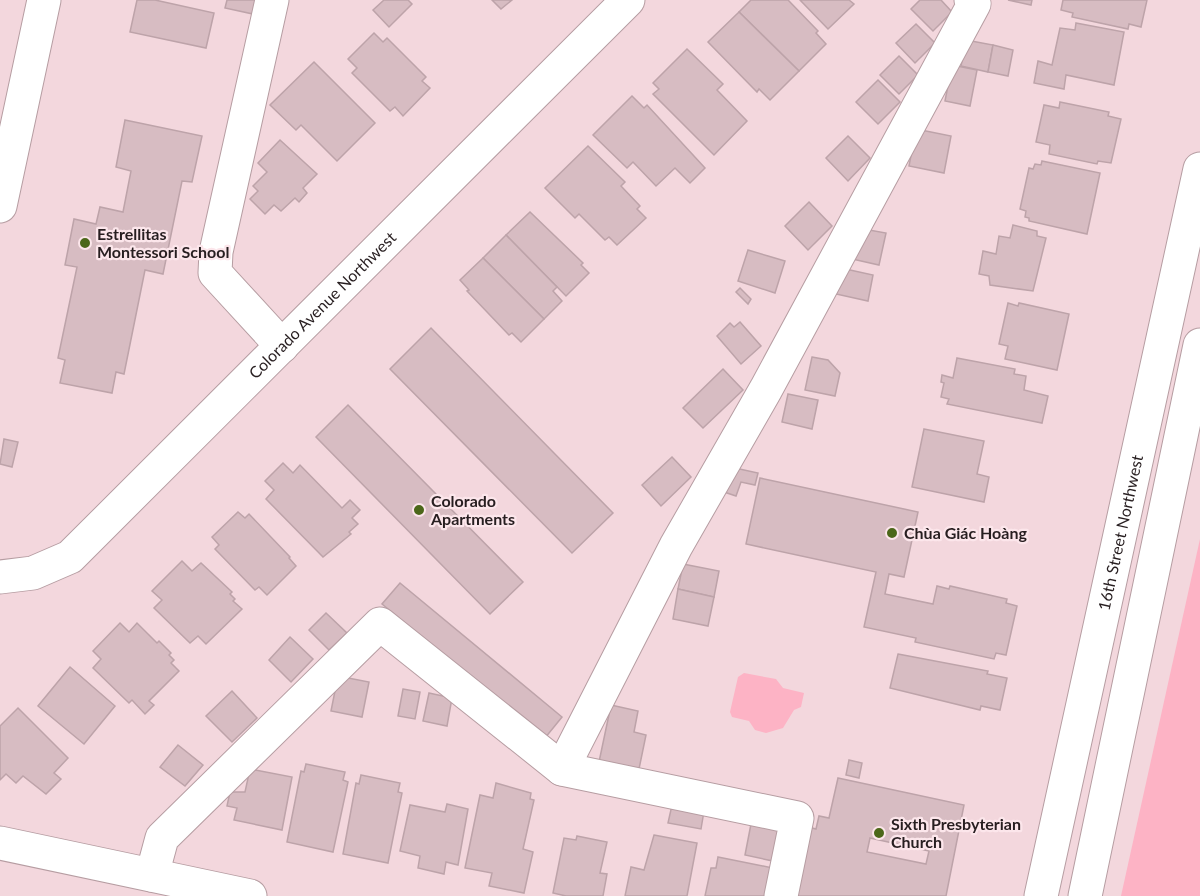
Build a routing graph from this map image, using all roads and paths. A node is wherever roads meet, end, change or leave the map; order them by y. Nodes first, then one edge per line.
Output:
1 (44, 0) edge
2 (272, 0) edge
3 (628, 0) edge
4 (971, 0) edge
5 (1200, 169) edge
6 (0, 206) edge
7 (1200, 345) edge
8 (282, 346) junction
9 (0, 577) edge
10 (562, 769) junction
11 (0, 843) edge
12 (152, 875) junction
13 (115, 882) edge
14 (250, 896) edge
15 (781, 896) edge
16 (1041, 896) edge
17 (1085, 896) edge

1 - 6 street
2 - 8 street
3 - 8 street, Colorado Avenue Northwest
4 - 10 street
5 - 16 street, 16th Street Northwest
7 - 17 street
8 - 9 street, Colorado Avenue Northwest
10 - 12 street
10 - 15 street
11 - 13 street
12 - 13 street
12 - 14 street

